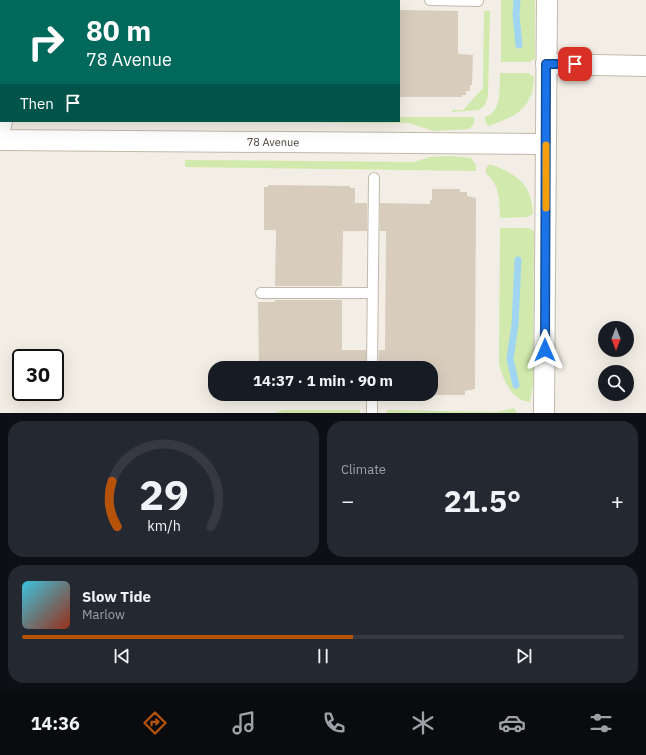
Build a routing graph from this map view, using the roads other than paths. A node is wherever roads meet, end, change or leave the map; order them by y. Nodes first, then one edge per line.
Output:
1 (430, 0) edge
2 (478, 0) edge
3 (546, 0) edge
4 (546, 64) junction
5 (646, 66) edge
6 (0, 140) edge
7 (546, 144) junction
8 (374, 178) dead end
9 (260, 292) dead end
10 (373, 293) junction
11 (372, 361) edge
12 (372, 401) edge
13 (372, 413) edge
14 (544, 413) edge

1 - 2 lane
3 - 4 street
4 - 5 street
4 - 7 street
6 - 7 street, 78 Avenue
7 - 14 street
8 - 10 lane
9 - 10 lane
10 - 11 lane
12 - 13 lane

